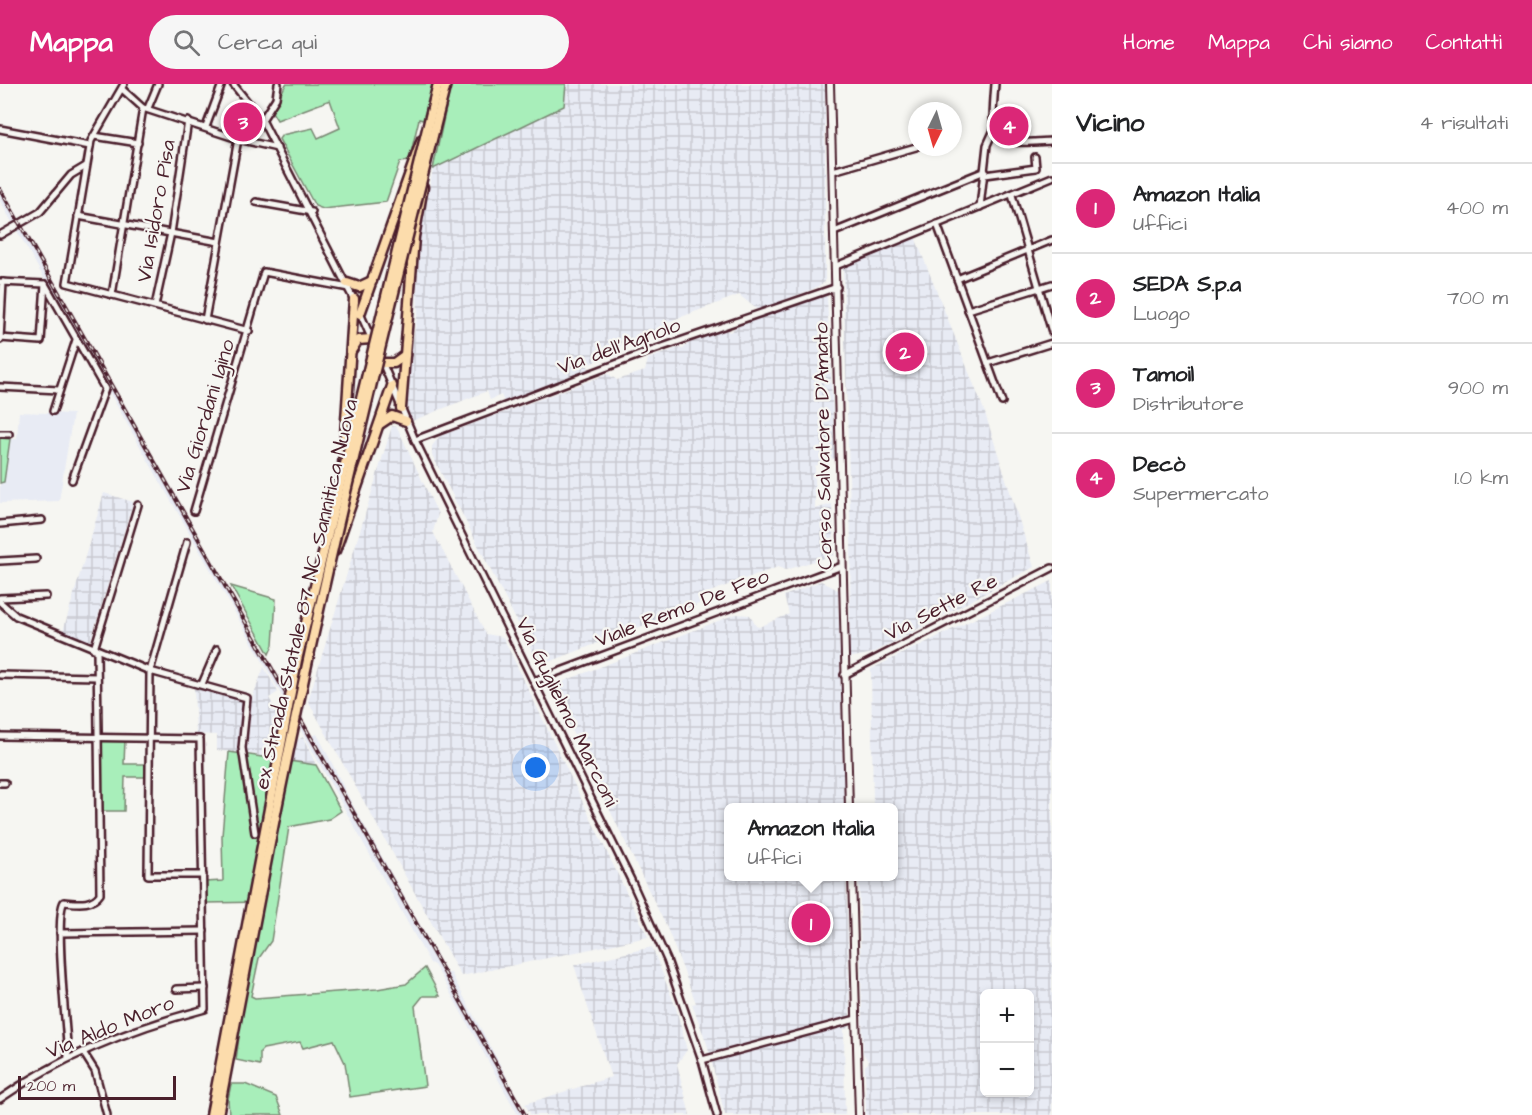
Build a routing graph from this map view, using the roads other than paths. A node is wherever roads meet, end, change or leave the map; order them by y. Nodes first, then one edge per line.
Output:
1 (158, 84) edge
2 (222, 84) edge
3 (233, 84) edge
4 (278, 84) edge
5 (438, 84) edge
6 (446, 84) edge
7 (830, 84) edge
8 (995, 84) edge
9 (123, 86) edge
10 (146, 108) junction
11 (262, 120) junction
12 (188, 122) junction
13 (429, 122) junction
14 (206, 127) junction
15 (0, 129) edge
16 (993, 132) junction
17 (94, 136) junction
18 (238, 139) junction
19 (1052, 141) edge
20 (138, 143) junction
21 (90, 146) junction
22 (276, 148) junction
23 (908, 149) edge
24 (1035, 157) dead end
25 (86, 166) junction
26 (833, 171) junction
27 (424, 172) junction
28 (985, 173) junction
29 (1052, 177) edge
30 (1012, 195) junction
31 (256, 202) dead end
32 (981, 207) junction
33 (312, 212) junction
34 (78, 216) junction
35 (937, 224) junction
36 (125, 225) junction
37 (834, 232) junction
38 (171, 233) junction
39 (0, 235) edge
40 (1052, 240) edge
41 (219, 242) junction
42 (1030, 249) junction
43 (836, 266) junction
44 (957, 279) junction
45 (372, 281) junction
46 (2, 282) edge
47 (45, 284) junction
48 (1052, 284) edge
49 (348, 286) junction
50 (837, 287) junction
51 (1039, 288) junction
52 (112, 295) junction
53 (354, 299) junction
54 (155, 306) junction
55 (968, 310) junction
56 (360, 314) junction
57 (205, 320) junction
58 (249, 331) junction
59 (1052, 332) edge
60 (370, 335) junction
61 (0, 339) edge
62 (76, 340) junction
63 (1052, 343) edge
64 (349, 354) junction
65 (405, 355) junction
66 (382, 363) junction
67 (988, 363) junction
68 (392, 386) junction
69 (0, 387) edge
70 (59, 390) junction
71 (1002, 402) dead end
72 (401, 408) junction
73 (52, 411) dead end
74 (406, 421) junction
75 (378, 427) junction
76 (0, 434) edge
77 (9, 434) dead end
78 (415, 440) junction
79 (343, 470) junction
80 (72, 480) dead end
81 (138, 505) dead end
82 (194, 511) dead end
83 (42, 520) dead end
84 (0, 524) edge
85 (187, 542) dead end
86 (36, 559) dead end
87 (0, 561) edge
88 (842, 566) junction
89 (1052, 568) edge
90 (326, 574) junction
91 (46, 596) dead end
92 (0, 600) edge
93 (96, 649) junction
94 (217, 650) dead end
95 (150, 671) junction
96 (0, 675) edge
97 (844, 675) junction
98 (97, 677) junction
99 (534, 681) junction
100 (202, 684) junction
101 (0, 736) edge
102 (97, 737) junction
103 (149, 738) junction
104 (849, 803) edge
105 (255, 833) dead end
106 (203, 875) junction
107 (852, 881) edge
108 (259, 884) junction
109 (204, 932) junction
110 (60, 933) junction
111 (205, 988) junction
112 (176, 989) dead end
113 (856, 1019) junction
114 (83, 1052) junction
115 (68, 1058) junction
116 (702, 1060) junction
117 (0, 1099) edge
118 (107, 1115) edge
119 (211, 1115) edge
120 (218, 1115) edge
121 (717, 1115) edge
122 (859, 1115) edge

1 - 10 street
2 - 14 street
3 - 11 street, Via Guglielmo Marconi
4 - 11 street
5 - 13 highway, ex Strada Statale 87 NC Sannitica Nuova, bridge
6 - 27 highway, ex Strada Statale 87 NC Sannitica Nuova, bridge
7 - 26 street, Corso Salvatore D'Amato
8 - 16 street
9 - 10 street
9 - 17 street
10 - 12 street
10 - 20 street
11 - 22 street, Via Guglielmo Marconi
12 - 14 street
12 - 38 street, Via Isidoro Pisa
13 - 45 highway, bridge
13 - 79 highway, ex Strada Statale 87 NC Sannitica Nuova, bridge
14 - 18 street
15 - 21 street
16 - 19 street
16 - 28 street
17 - 20 street
17 - 21 street
18 - 22 street
18 - 41 street
20 - 36 street
21 - 25 street
22 - 33 street, Via Guglielmo Marconi
23 - 26 street
24 - 28 street
25 - 34 street
25 - 39 street
26 - 37 street, Corso Salvatore D'Amato
27 - 65 highway, bridge
27 - 90 highway, ex Strada Statale 87 NC Sannitica Nuova, bridge
28 - 32 street
28 - 37 street
29 - 30 street
30 - 32 street
30 - 42 street
31 - 33 street
32 - 35 street
33 - 49 street, Via Guglielmo Marconi
34 - 36 street
34 - 52 street
35 - 43 street
35 - 44 street
36 - 38 street
36 - 52 street
37 - 43 street, Corso Salvatore D'Amato
38 - 41 street
38 - 54 street, Via Isidoro Pisa
40 - 42 street
41 - 57 street
42 - 44 street
42 - 51 street
43 - 50 street, Corso Salvatore D'Amato
44 - 55 street
45 - 49 highway
45 - 56 highway
46 - 47 street
46 - 61 street
47 - 61 street
47 - 62 street
48 - 51 street
49 - 53 street, Via Guglielmo Marconi
49 - 58 street, Via Giordani Igino
50 - 78 street, Via dell'Agnolo
50 - 88 street, Corso Salvatore D'Amato
51 - 55 street
51 - 59 street
52 - 54 street
53 - 56 street, Via Guglielmo Marconi
53 - 64 highway
54 - 57 street
55 - 67 street
56 - 60 street, Via Guglielmo Marconi
57 - 58 street
58 - 82 street, Via Giordani Igino
60 - 64 highway
60 - 66 street, Via Guglielmo Marconi
62 - 70 street
62 - 80 street
63 - 67 street
64 - 79 highway, bridge
65 - 66 highway
65 - 72 highway
66 - 68 street, Via Guglielmo Marconi
67 - 71 street
68 - 72 street, Via Guglielmo Marconi
68 - 75 highway
69 - 70 street
70 - 73 street
72 - 74 street, Via Guglielmo Marconi
74 - 75 highway
74 - 78 street, Via Guglielmo Marconi
75 - 90 highway, bridge
76 - 77 street
78 - 99 street, Via Guglielmo Marconi
79 - 108 highway, ex Strada Statale 87 NC Sannitica Nuova, bridge
81 - 93 street
83 - 84 street
85 - 95 street
86 - 87 street
88 - 97 street, Corso Salvatore D'Amato
88 - 99 street, Viale Remo De Feo
89 - 97 street, Via Sette Re
90 - 108 highway, ex Strada Statale 87 NC Sannitica Nuova, bridge
91 - 92 street
92 - 93 street
93 - 95 street
93 - 98 street
94 - 100 street
95 - 100 street
95 - 103 street
96 - 98 street
97 - 104 street, Corso Salvatore D'Amato
98 - 102 street
99 - 116 street, Via Guglielmo Marconi
100 - 105 street
101 - 102 street
102 - 103 street
102 - 110 street
103 - 106 street
103 - 106 street
106 - 109 street
107 - 113 street
108 - 119 highway, ex Strada Statale 87 NC Sannitica Nuova
108 - 120 highway, ex Strada Statale 87 NC Sannitica Nuova
109 - 110 street
109 - 111 street
110 - 115 street
111 - 112 street
111 - 114 street, Via Aldo Moro
113 - 116 street
113 - 122 street
114 - 115 street, Via Aldo Moro
114 - 118 street
115 - 117 street, Via Aldo Moro
116 - 121 street, Via Guglielmo Marconi

